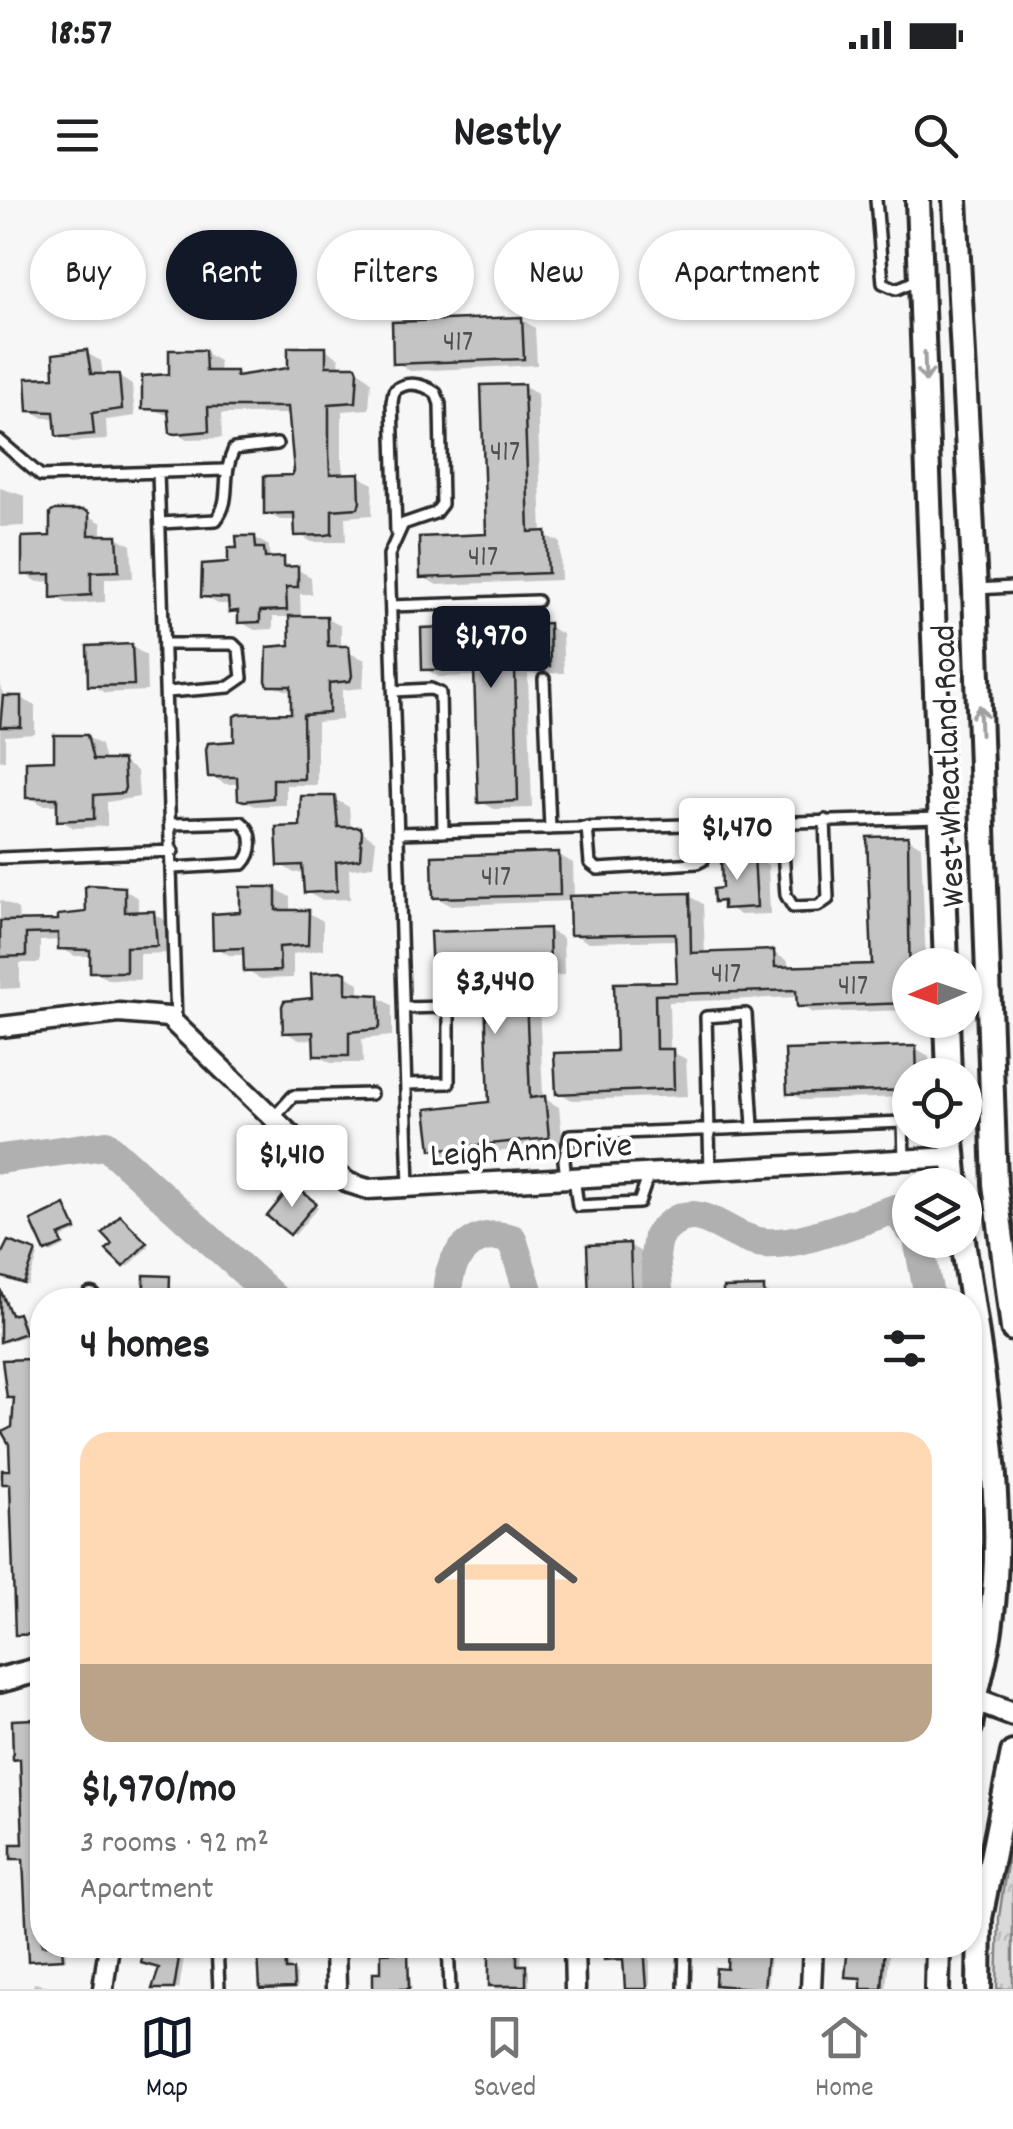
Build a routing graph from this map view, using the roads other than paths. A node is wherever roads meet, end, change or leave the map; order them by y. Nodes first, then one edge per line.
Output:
1 (876, 200) edge
2 (918, 200) edge
3 (955, 200) edge
4 (958, 276) junction
5 (921, 278) junction
6 (0, 442) edge
7 (277, 444) dead end
8 (224, 470) junction
9 (158, 472) junction
10 (160, 523) junction
11 (396, 532) junction
12 (1013, 587) edge
13 (976, 589) junction
14 (537, 601) dead end
15 (391, 606) junction
16 (165, 644) junction
17 (544, 680) dead end
18 (394, 691) junction
19 (166, 692) junction
20 (982, 817) junction
21 (942, 818) junction
22 (826, 820) junction
23 (781, 821) junction
24 (172, 824) junction
25 (704, 824) junction
26 (550, 828) junction
27 (587, 828) junction
28 (444, 832) junction
29 (398, 833) junction
30 (173, 851) junction
31 (0, 858) edge
32 (174, 868) junction
33 (946, 948) edge
34 (404, 1008) junction
35 (176, 1023) junction
36 (0, 1027) edge
37 (406, 1084) junction
38 (370, 1094) dead end
39 (274, 1117) junction
40 (753, 1126) junction
41 (708, 1128) junction
42 (952, 1148) edge
43 (1003, 1153) edge
44 (952, 1156) junction
45 (904, 1160) junction
46 (954, 1168) edge
47 (710, 1170) junction
48 (650, 1174) junction
49 (570, 1179) junction
50 (409, 1188) junction
51 (966, 1258) edge
52 (970, 1288) edge
53 (1013, 1329) edge
54 (982, 1382) edge
55 (1003, 1542) edge
56 (982, 1660) edge
57 (30, 1672) edge
58 (0, 1680) edge
59 (982, 1702) edge
60 (1013, 1714) edge
61 (1013, 1753) edge
62 (982, 1908) edge
63 (107, 1958) edge
64 (218, 1958) edge
65 (335, 1958) edge
66 (449, 1958) edge
67 (574, 1958) edge
68 (685, 1958) edge
69 (812, 1958) edge
70 (938, 1958) edge
71 (979, 1958) edge
72 (103, 1989) edge
73 (219, 1989) edge
74 (336, 1989) edge
75 (450, 1989) edge
76 (575, 1989) edge
77 (684, 1989) edge
78 (811, 1989) edge
79 (937, 1989) edge
80 (979, 1989) edge

1 - 5 lane
2 - 5 main road, West Wheatland Road
3 - 4 main road, West Wheatland Road
4 - 5 main road
4 - 13 main road, West Wheatland Road
5 -> 21 main road, West Wheatland Road
6 - 9 lane
7 - 8 lane
8 - 9 lane
8 - 10 lane
9 - 10 lane
10 - 16 lane
11 - 11 lane
11 - 15 lane
12 - 13 lane
20 -> 13 main road, West Wheatland Road
14 - 15 lane
15 - 18 lane
16 - 19 lane
16 - 19 lane
17 - 26 lane
18 - 28 lane
18 - 29 lane
19 - 24 lane
20 - 21 main road
20 - 43 main road, West Wheatland Road
21 - 22 lane
21 - 33 main road, West Wheatland Road
22 - 23 lane
22 - 23 lane
23 - 25 lane
24 - 30 lane
24 - 32 lane
25 - 27 lane
25 - 27 lane
26 - 27 lane
26 - 28 lane
28 - 29 lane
29 - 34 lane
30 - 31 lane
30 - 32 lane
32 - 35 lane
34 - 37 lane
34 - 37 lane
35 - 36 street
35 - 39 street, Leigh Ann Drive
37 - 50 lane
38 - 39 lane
39 - 50 street, Leigh Ann Drive
40 - 41 lane
40 - 41 lane
40 - 45 lane
41 - 47 lane
41 - 49 lane
42 - 44 main road
43 - 44 main road
43 - 53 main road, West Wheatland Road
44 - 45 street, Leigh Ann Drive
44 - 46 main road
45 - 47 street, Leigh Ann Drive
47 - 48 street, Leigh Ann Drive
48 - 49 street, Leigh Ann Drive
48 - 49 lane
49 - 50 street, Leigh Ann Drive
51 - 52 main road
54 - 55 main road
55 - 56 main road
57 - 58 main road
59 - 60 main road
61 - 62 main road
63 - 72 street
64 - 73 lane
65 - 74 street
66 - 75 lane
67 - 76 street
68 - 77 lane
69 - 78 street
70 - 79 main road
71 - 80 main road

